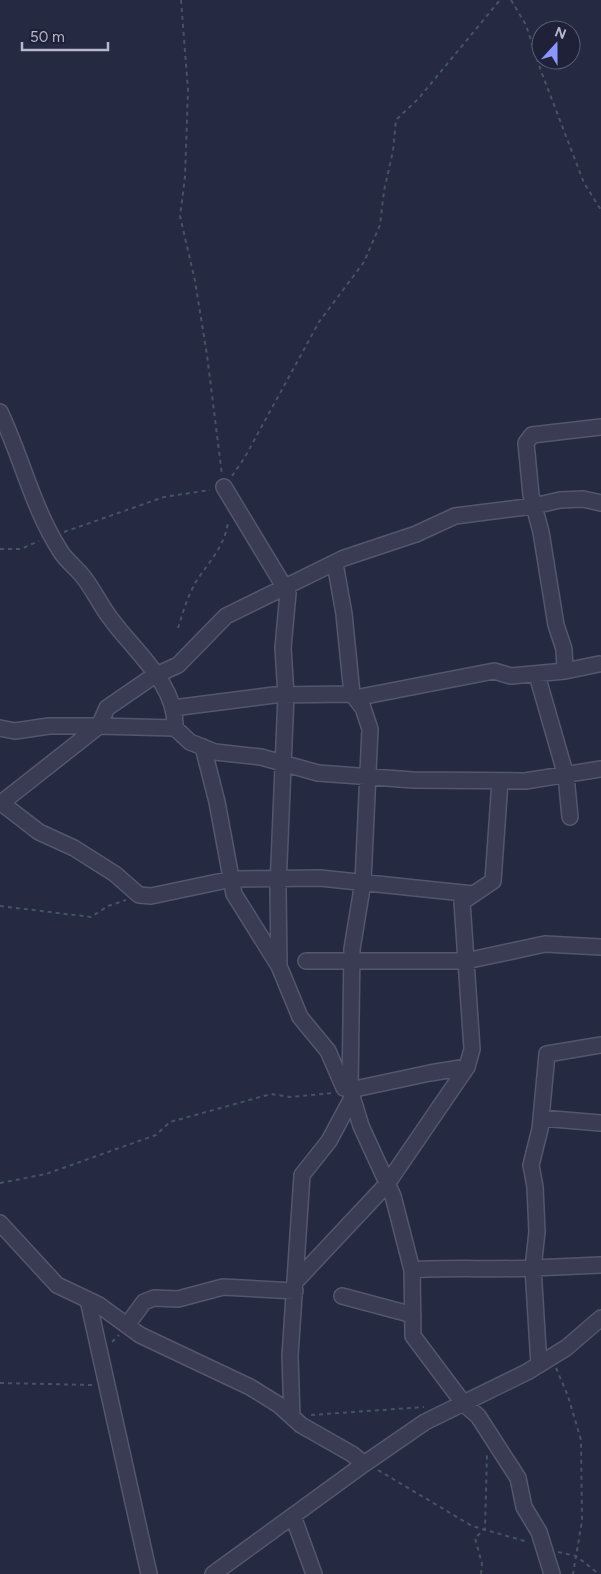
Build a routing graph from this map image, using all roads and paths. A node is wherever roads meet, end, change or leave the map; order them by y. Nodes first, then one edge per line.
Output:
1 (181, 0) edge
2 (500, 0) edge
3 (511, 0) edge
4 (601, 210) edge
5 (0, 412) edge
6 (601, 427) edge
7 (224, 488) junction
8 (231, 502) junction
9 (601, 503) edge
10 (534, 506) junction
11 (51, 536) junction
12 (0, 549) edge
13 (335, 563) junction
14 (286, 589) junction
15 (178, 628) dead end
16 (599, 664) dead end
17 (565, 671) junction
18 (537, 674) junction
19 (157, 677) junction
20 (286, 695) junction
21 (354, 696) junction
22 (173, 708) junction
23 (99, 726) junction
24 (0, 728) edge
25 (175, 728) junction
26 (203, 747) junction
27 (283, 763) junction
28 (601, 769) edge
29 (566, 776) junction
30 (369, 777) junction
31 (500, 781) junction
32 (0, 803) edge
33 (570, 817) dead end
34 (232, 878) junction
35 (278, 879) junction
36 (363, 882) junction
37 (473, 894) junction
38 (139, 895) junction
39 (0, 906) edge
40 (601, 947) edge
41 (352, 960) junction
42 (466, 960) junction
43 (306, 961) dead end
44 (279, 966) junction
45 (601, 1045) edge
46 (467, 1067) junction
47 (351, 1094) junction
48 (541, 1118) junction
49 (601, 1123) edge
50 (0, 1182) edge
51 (387, 1184) junction
52 (0, 1223) edge
53 (601, 1265) edge
54 (533, 1268) junction
55 (412, 1270) junction
56 (295, 1286) junction
57 (342, 1296) dead end
58 (88, 1300) junction
59 (413, 1315) junction
60 (601, 1318) edge
61 (127, 1325) junction
62 (100, 1355) junction
63 (545, 1361) junction
64 (0, 1383) edge
65 (107, 1385) junction
66 (464, 1404) junction
67 (428, 1407) dead end
68 (292, 1416) junction
69 (496, 1445) junction
70 (364, 1463) junction
71 (293, 1516) junction
72 (485, 1529) junction
73 (546, 1550) junction
74 (576, 1556) junction
75 (149, 1574) edge
76 (213, 1574) edge
77 (314, 1574) edge
78 (481, 1574) edge
79 (552, 1574) edge
80 (573, 1574) edge
81 (599, 1574) edge

1 - 7 path
2 - 7 path
3 - 4 path
5 - 11 street
6 - 10 street
7 - 8 street
7 - 11 path
8 - 14 street
8 - 15 path
9 - 10 street
10 - 13 street
10 - 17 street
11 - 12 path
11 - 19 street
13 - 14 street
13 - 21 street
14 - 19 street
14 - 20 street
16 - 17 street
17 - 18 street
18 - 21 street
18 - 29 street
19 - 22 street
19 - 23 street
20 - 21 street
20 - 22 street
20 - 27 street
21 - 30 street
22 - 25 street
23 - 24 street
23 - 25 street
23 - 32 street
25 - 26 street
26 - 27 street
26 - 34 street
27 - 30 street
27 - 35 street
28 - 29 street
29 - 31 street
29 - 33 street
30 - 31 street
30 - 36 street
31 - 37 street
32 - 38 street
34 - 35 street
34 - 38 street
34 - 44 street
35 - 36 street
35 - 44 street
36 - 37 street
36 - 41 street
37 - 42 street
38 - 39 path
40 - 42 street
41 - 42 street
41 - 43 street
41 - 47 street
42 - 46 street
44 - 47 street
45 - 48 street
46 - 47 street
46 - 51 street
47 - 50 path
47 - 51 street
47 - 56 street
48 - 49 street
48 - 54 street
51 - 55 street
51 - 56 street
52 - 58 street
53 - 54 street
54 - 55 street
54 - 63 street
55 - 59 street
56 - 61 street
56 - 68 street
57 - 59 street
58 - 61 street
58 - 62 street
59 - 66 street
60 - 63 street
61 - 62 path
61 - 68 street
62 - 65 street
63 - 66 street
63 - 74 path
64 - 65 path
65 - 75 street
66 - 69 street
66 - 70 street
67 - 68 path
68 - 70 street
69 - 72 path
69 - 73 street
70 - 71 street
70 - 72 path
71 - 76 street
71 - 77 street
72 - 73 path
72 - 78 path
73 - 74 path
73 - 79 street
74 - 80 path
74 - 81 path

